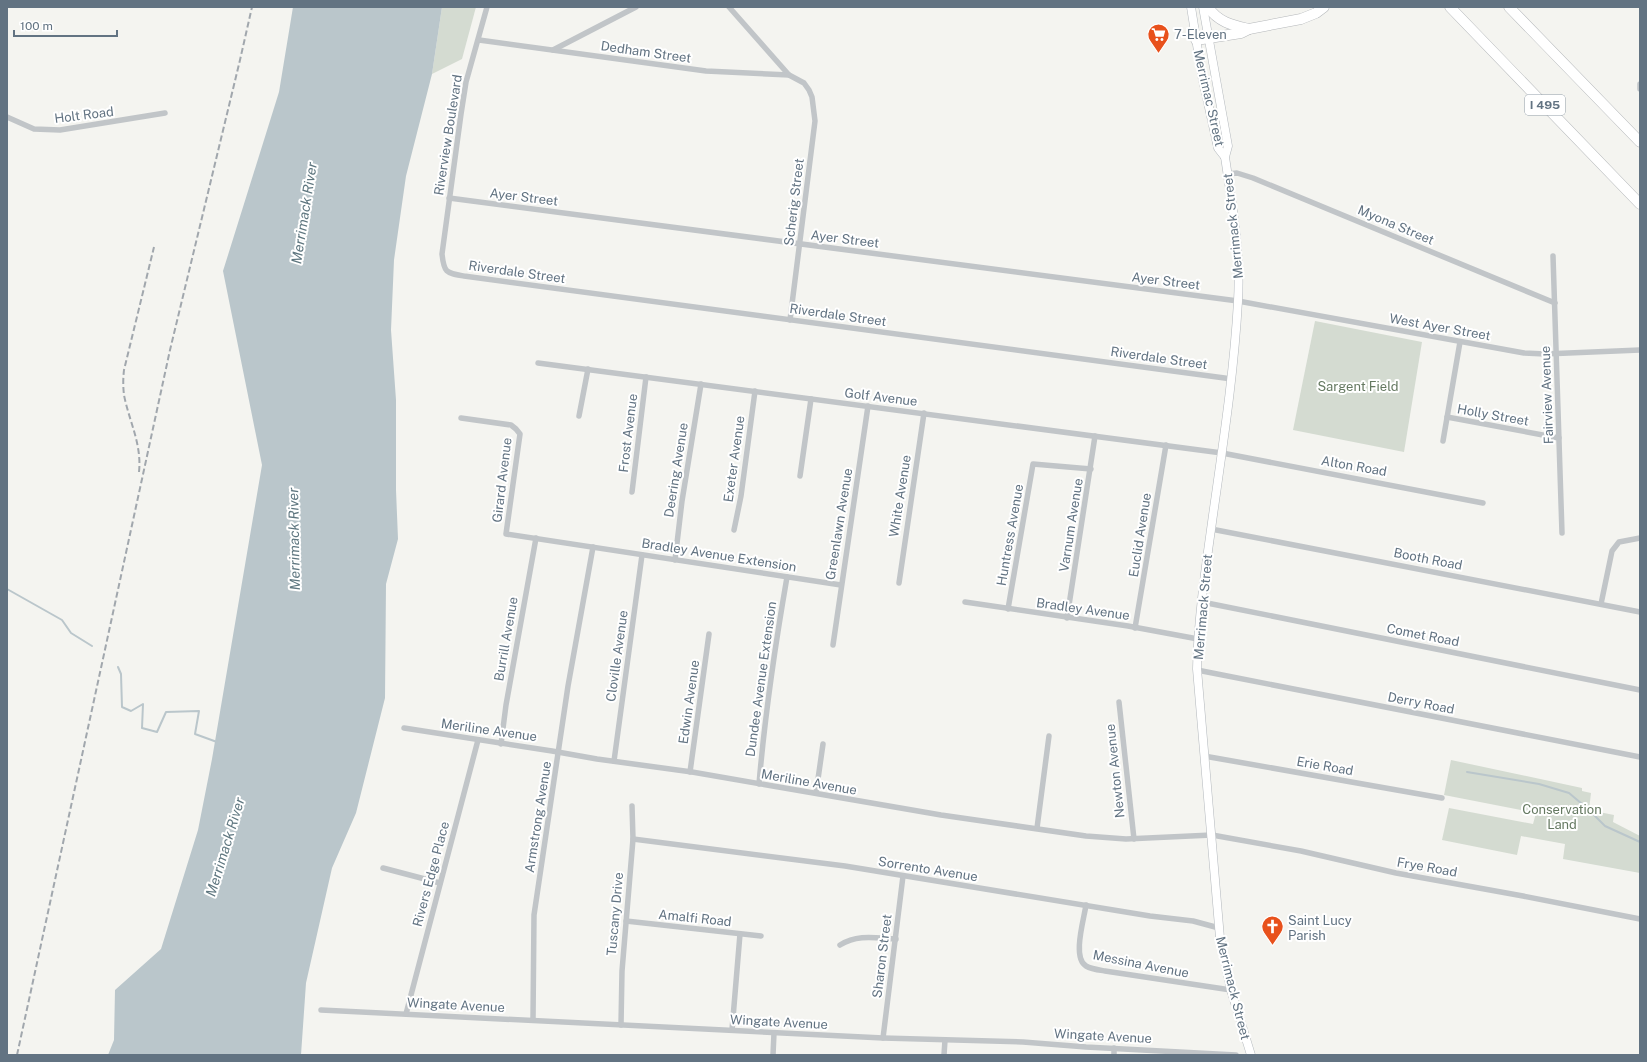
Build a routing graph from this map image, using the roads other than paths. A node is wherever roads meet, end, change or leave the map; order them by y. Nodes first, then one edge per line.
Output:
1 (487, 7) edge
2 (636, 7) edge
3 (729, 7) edge
4 (1191, 7) edge
5 (1204, 7) edge
6 (1208, 7) edge
7 (1324, 7) edge
8 (1450, 7) edge
9 (1509, 7) edge
10 (1249, 29) junction
11 (1209, 38) junction
12 (479, 40) junction
13 (1196, 40) junction
14 (553, 50) junction
15 (789, 75) junction
16 (1640, 84) edge
17 (808, 88) joint
18 (1640, 89) edge
19 (165, 113) dead end
20 (7, 117) edge
21 (1640, 142) edge
22 (1225, 157) junction
23 (1228, 174) junction
24 (449, 198) junction
25 (1640, 204) edge
26 (800, 244) junction
27 (1553, 256) dead end
28 (444, 269) joint
29 (1238, 301) junction
30 (1555, 303) junction
31 (790, 320) junction
32 (1460, 342) junction
33 (1640, 350) edge
34 (1556, 353) junction
35 (538, 363) dead end
36 (588, 369) junction
37 (646, 377) junction
38 (1232, 379) junction
39 (701, 384) junction
40 (755, 391) junction
41 (812, 399) junction
42 (868, 406) junction
43 (924, 414) junction
44 (579, 416) dead end
45 (1447, 417) junction
46 (461, 418) dead end
47 (1095, 436) junction
48 (1559, 438) junction
49 (1443, 441) dead end
50 (1166, 445) junction
51 (1222, 453) junction
52 (1090, 469) junction
53 (800, 476) dead end
54 (632, 492) dead end
55 (1483, 502) dead end
56 (1211, 528) junction
57 (734, 530) dead end
58 (1562, 533) dead end
59 (536, 538) junction
60 (1640, 538) edge
61 (593, 547) junction
62 (642, 555) junction
63 (675, 560) junction
64 (787, 576) junction
65 (899, 583) dead end
66 (841, 585) junction
67 (965, 602) dead end
68 (1202, 602) junction
69 (1601, 604) junction
70 (1008, 609) junction
71 (1640, 612) edge
72 (1067, 618) junction
73 (1135, 628) junction
74 (709, 634) dead end
75 (1198, 639) junction
76 (833, 645) dead end
77 (1197, 670) junction
78 (1640, 690) edge
79 (1119, 702) dead end
80 (404, 728) dead end
81 (1049, 736) dead end
82 (478, 740) junction
83 (502, 744) junction
84 (823, 744) dead end
85 (559, 752) junction
86 (1204, 756) junction
87 (1640, 757) edge
88 (614, 761) junction
89 (690, 772) junction
90 (759, 784) junction
91 (816, 793) junction
92 (1442, 798) dead end
93 (632, 806) dead end
94 (1037, 828) junction
95 (1212, 835) junction
96 (633, 839) junction
97 (1134, 839) junction
98 (383, 868) dead end
99 (904, 876) junction
100 (440, 882) junction
101 (1086, 906) junction
102 (1640, 919) edge
103 (626, 921) junction
104 (1219, 928) junction
105 (740, 934) junction
106 (761, 936) dead end
107 (896, 939) junction
108 (840, 945) dead end
109 (1231, 990) junction
110 (321, 1010) dead end
111 (406, 1014) junction
112 (532, 1020) junction
113 (621, 1025) junction
114 (732, 1030) junction
115 (774, 1032) junction
116 (883, 1038) junction
117 (945, 1040) junction
118 (1114, 1048) junction
119 (773, 1055) edge
120 (944, 1055) edge
121 (1114, 1055) edge
122 (1236, 1055) edge
123 (1250, 1055) edge

1 - 12 street, Riverview Boulevard
2 - 14 street
3 - 15 street
4 - 13 main road, Merrimac Street
5 - 11 main road, Merrimac Street
6 - 10 highway
7 - 10 highway
8 - 25 highway, I 495
9 - 21 highway
10 - 11 highway
11 - 13 highway
11 - 22 main road, Merrimac Street
12 - 14 street, Dedham Street
12 - 24 street, Riverview Boulevard
13 - 22 main road, Merrimac Street
14 - 15 street, Dedham Street
15 - 17 street, Dedham Street
16 - 18 street
17 - 26 street, Scherig Street
19 - 20 street, Holt Road
22 - 23 main road, Merrimack Street
23 - 29 main road, Merrimack Street
23 - 30 street, Myona Street
24 - 26 street, Ayer Street
24 - 28 street, Riverview Boulevard
26 - 29 street, Ayer Street
26 - 31 street, Scherig Street
27 - 30 street, Fairview Avenue
28 - 31 street, Riverdale Street
29 - 32 street, West Ayer Street
29 - 38 main road, Merrimack Street
30 - 34 street, Fairview Avenue
31 - 38 street, Riverdale Street
32 - 34 street, West Ayer Street
32 - 45 street
33 - 34 street, West Ayer Street
34 - 48 street, Fairview Avenue
35 - 36 street, Golf Avenue
36 - 37 street, Golf Avenue
36 - 44 street
37 - 39 street, Golf Avenue
37 - 54 street, Frost Avenue
38 - 51 main road, Merrimack Street
39 - 40 street, Golf Avenue
39 - 63 street, Deering Avenue
40 - 41 street, Golf Avenue
40 - 57 street, Exeter Avenue
41 - 42 street, Golf Avenue
41 - 53 street
42 - 43 street, Golf Avenue
42 - 66 street, Greenlawn Avenue
43 - 47 street, Golf Avenue
43 - 65 street, White Avenue
45 - 48 street, Holly Street
45 - 49 street
46 - 59 street, Girard Avenue
47 - 50 street, Golf Avenue
47 - 52 street, Varnum Avenue
48 - 58 street, Fairview Avenue
50 - 51 street, Golf Avenue
50 - 73 street, Euclid Avenue
51 - 55 street, Alton Road
51 - 56 main road, Merrimack Street
52 - 70 street, Huntress Avenue
52 - 72 street, Varnum Avenue
56 - 68 main road, Merrimack Street
56 - 69 street, Booth Road
59 - 61 street
59 - 83 street, Burrill Avenue
60 - 69 street
61 - 62 street, Bradley Avenue Extension
61 - 85 street, Armstrong Avenue
62 - 63 street, Bradley Avenue Extension
62 - 88 street, Cloville Avenue
63 - 64 street, Bradley Avenue Extension
64 - 66 street, Bradley Avenue Extension
64 - 90 street, Dundee Avenue Extension
66 - 76 street, Greenlawn Avenue
67 - 70 street, Bradley Avenue
68 - 75 main road, Merrimack Street
68 - 78 street, Comet Road
69 - 71 street, Booth Road
70 - 72 street, Bradley Avenue
72 - 73 street, Bradley Avenue
73 - 75 street, Bradley Avenue
74 - 89 street, Edwin Avenue
75 - 77 main road, Merrimack Street
77 - 86 main road, Merrimack Street
77 - 87 street, Derry Road
79 - 97 street, Newton Avenue
80 - 82 street, Meriline Avenue
81 - 94 street
82 - 83 street, Meriline Avenue
82 - 100 street, Rivers Edge Place
83 - 85 street, Meriline Avenue
84 - 91 street
85 - 88 street, Meriline Avenue
85 - 112 street, Armstrong Avenue
86 - 92 street, Erie Road
86 - 95 main road, Merrimack Street
88 - 89 street, Meriline Avenue
89 - 90 street, Meriline Avenue
90 - 91 street, Meriline Avenue
91 - 94 street, Meriline Avenue
93 - 96 street, Tuscany Drive
94 - 97 street, Meriline Avenue
95 - 97 street, Meriline Avenue
95 - 102 street, Frye Road
95 - 104 main road, Merrimack Street
96 - 99 street, Sorrento Avenue
96 - 103 street, Tuscany Drive
98 - 100 street
99 - 101 street, Sorrento Avenue
99 - 107 street, Sharon Street
100 - 111 street, Rivers Edge Place
101 - 104 street, Sorrento Avenue
101 - 109 street, Messina Avenue
103 - 105 street, Amalfi Road
103 - 113 street, Tuscany Drive
104 - 109 main road, Merrimack Street
105 - 106 street, Amalfi Road
105 - 114 street
107 - 108 street
107 - 116 street, Sharon Street
109 - 123 main road, Merrimack Street
110 - 111 street, Wingate Avenue
111 - 112 street, Wingate Avenue
112 - 113 street, Wingate Avenue
113 - 114 street, Wingate Avenue
114 - 115 street, Wingate Avenue
115 - 116 street, Wingate Avenue
115 - 119 street
116 - 117 street, Wingate Avenue
117 - 118 street, Wingate Avenue
117 - 120 street
118 - 121 street
118 - 122 street, Wingate Avenue

